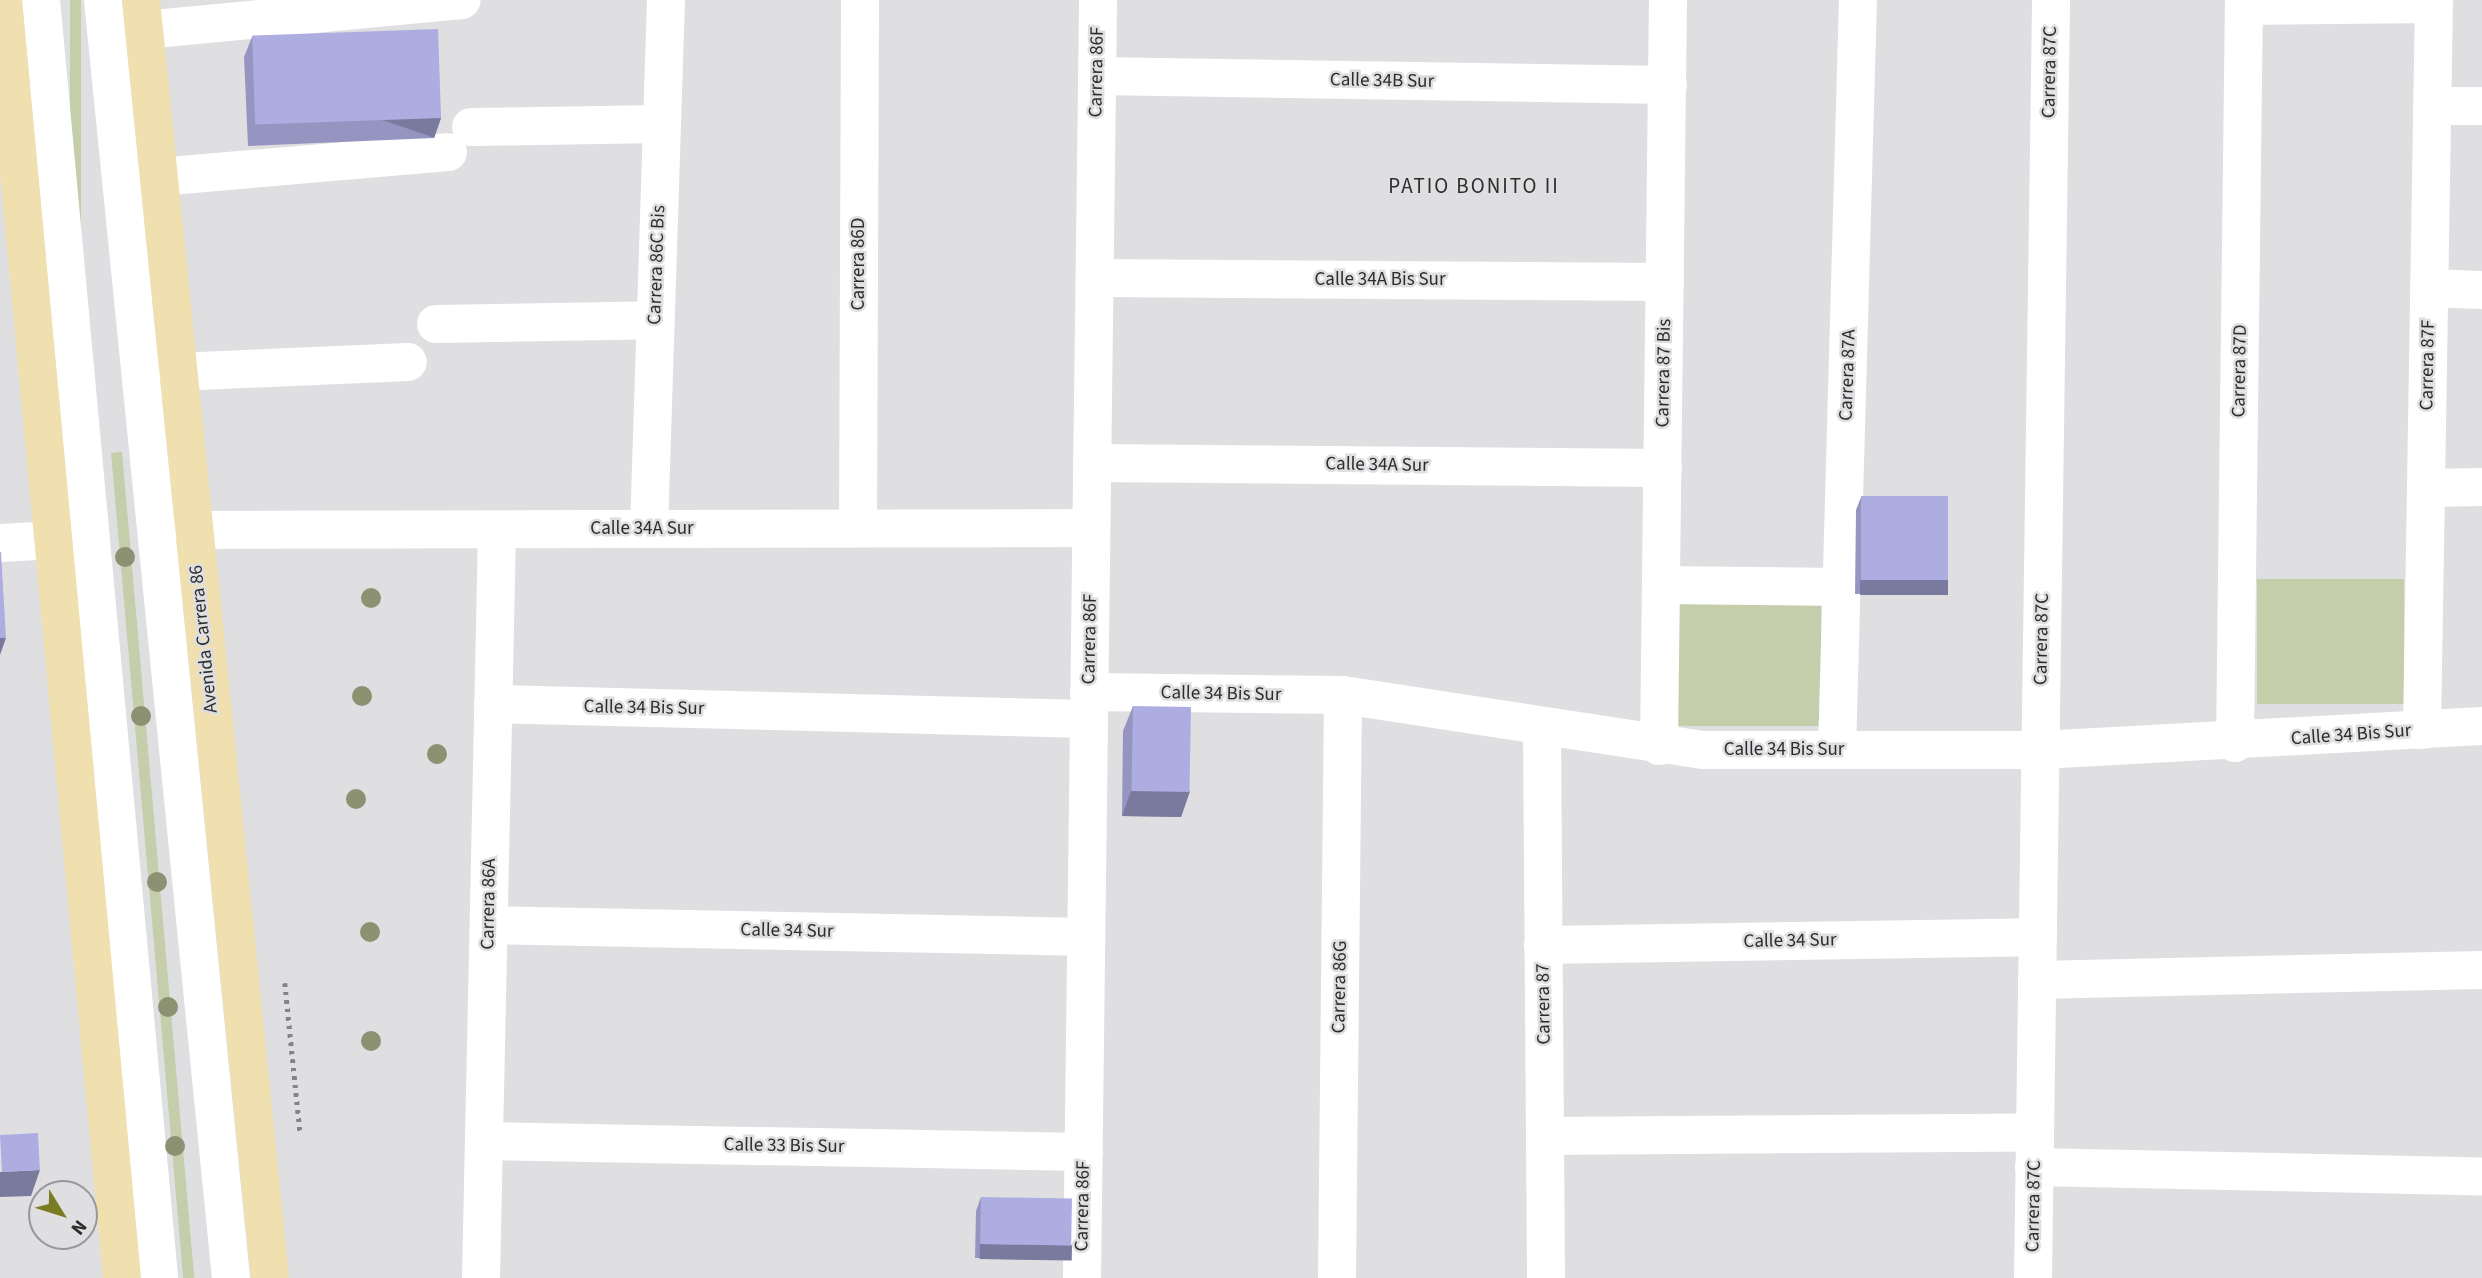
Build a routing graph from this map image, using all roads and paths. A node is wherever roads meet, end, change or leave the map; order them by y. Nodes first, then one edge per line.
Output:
1 (2, 0) edge
2 (41, 0) edge
3 (103, 0) edge
4 (462, 0) edge
5 (666, 0) edge
6 (860, 0) edge
7 (1098, 0) edge
8 (1668, 0) edge
9 (1858, 0) edge
10 (2051, 0) edge
11 (2433, 2) edge
12 (2244, 3) edge
13 (143, 15) edge
14 (1097, 76) junction
15 (1668, 85) junction
16 (2432, 106) junction
17 (2482, 106) edge
18 (661, 124) junction
19 (158, 177) junction
20 (1095, 278) junction
21 (1665, 282) junction
22 (2429, 288) junction
23 (2482, 289) edge
24 (655, 320) junction
25 (436, 324) dead end
26 (408, 362) dead end
27 (177, 372) junction
28 (1092, 463) junction
29 (1663, 468) junction
30 (2482, 487) edge
31 (2426, 488) junction
32 (858, 528) junction
33 (1091, 528) junction
34 (649, 529) junction
35 (192, 530) junction
36 (497, 530) junction
37 (57, 540) junction
38 (0, 543) edge
39 (1661, 585) junction
40 (1842, 587) junction
41 (1343, 695) junction
42 (493, 704) junction
43 (1089, 705) junction
44 (2482, 726) edge
45 (1542, 730) junction
46 (2422, 730) junction
47 (2235, 743) junction
48 (1658, 746) junction
49 (1837, 750) junction
50 (2040, 750) junction
51 (489, 925) junction
52 (1086, 937) junction
53 (2038, 937) junction
54 (1543, 945) junction
55 (2482, 970) edge
56 (2037, 980) junction
57 (1545, 1136) junction
58 (484, 1141) junction
59 (2035, 1150) junction
60 (1084, 1152) junction
61 (2482, 1176) edge
62 (122, 1278) edge
63 (159, 1278) edge
64 (231, 1278) edge
65 (270, 1278) edge
66 (481, 1278) edge
67 (1082, 1278) edge
68 (1337, 1278) edge
69 (1546, 1278) edge
70 (2033, 1278) edge

1 - 37 main road
2 - 63 street
3 - 64 street
4 - 13 street
5 - 18 street, Carrera 86C Bis
6 - 32 street, Carrera 86D
7 - 14 street, Carrera 86F
8 - 15 street, Carrera 87 Bis
9 - 40 street, Carrera 87A
10 - 50 street, Carrera 87C
11 - 12 street
11 - 16 street, Carrera 87F
12 - 47 street, Carrera 87D
13 - 19 main road, Avenida Carrera 86
14 - 15 street, Calle 34B Sur
14 - 20 street, Carrera 86F
15 - 21 street, Carrera 87 Bis
16 - 17 street
16 - 22 street, Carrera 87F
18 - 19 street
18 - 24 street, Carrera 86C Bis
19 - 27 main road, Avenida Carrera 86
20 - 21 street, Calle 34A Bis Sur
20 - 28 street, Carrera 86F
21 - 29 street, Carrera 87 Bis
22 - 23 street
22 - 31 street, Carrera 87F
24 - 25 street
24 - 34 street, Carrera 86C Bis
26 - 27 street
27 - 35 main road, Avenida Carrera 86
28 - 29 street, Calle 34A Sur
28 - 33 street, Carrera 86F
29 - 39 street, Carrera 87 Bis
30 - 31 street
31 - 46 street, Carrera 87F
32 - 33 street, Calle 34A Sur
32 - 34 street, Calle 34A Sur
33 - 43 street, Carrera 86F
34 - 36 street, Calle 34A Sur
35 - 36 street, Calle 34A Sur
35 - 65 main road, Avenida Carrera 86
36 - 42 street, Carrera 86A
37 - 38 street
37 - 62 main road
39 - 40 street
39 - 48 street, Carrera 87 Bis
40 - 49 street, Carrera 87A
41 - 43 street, Calle 34 Bis Sur
41 - 45 street, Calle 34 Bis Sur
41 - 68 street, Carrera 86G
42 - 43 street, Calle 34 Bis Sur
42 - 51 street, Carrera 86A
43 - 52 street, Carrera 86F
44 - 46 street, Calle 34 Bis Sur
45 - 48 street, Calle 34 Bis Sur
45 - 54 street, Carrera 87
46 - 47 street, Calle 34 Bis Sur
47 - 50 street, Calle 34 Bis Sur
48 - 49 street, Calle 34 Bis Sur
49 - 50 street, Calle 34 Bis Sur
50 - 53 street, Carrera 87C
51 - 52 street, Calle 34 Sur
51 - 58 street, Carrera 86A
52 - 60 street, Carrera 86F
53 - 54 street, Calle 34 Sur
53 - 56 street, Carrera 87C
54 - 57 street, Carrera 87
55 - 56 street
56 - 59 street, Carrera 87C
57 - 59 street
57 - 69 street, Carrera 87
58 - 60 street, Calle 33 Bis Sur
58 - 66 street, Carrera 86A
59 - 61 street
59 - 70 street, Carrera 87C
60 - 67 street, Carrera 86F

